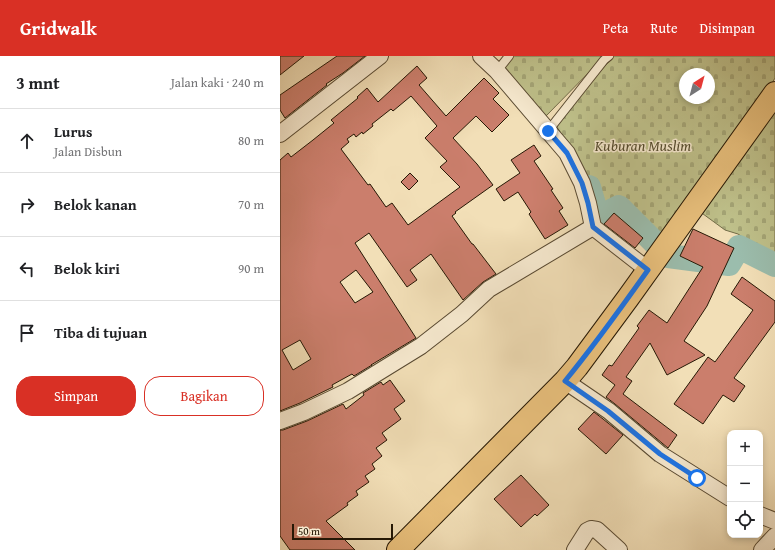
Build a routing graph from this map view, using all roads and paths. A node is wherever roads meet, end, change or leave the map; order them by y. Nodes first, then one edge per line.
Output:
1 (380, 56) edge
2 (481, 56) edge
3 (509, 56) edge
4 (609, 56) edge
5 (497, 71) junction
6 (775, 94) edge
7 (548, 131) junction
8 (280, 134) edge
9 (593, 227) junction
10 (648, 270) junction
11 (565, 381) junction
12 (280, 421) edge
13 (727, 496) edge
14 (763, 515) edge
15 (775, 521) edge
16 (775, 536) edge
17 (398, 550) edge
18 (575, 550) edge
19 (619, 550) edge
20 (762, 550) edge

1 - 8 street
2 - 5 street
3 - 5 lane
4 - 7 lane
5 - 7 street
6 - 10 main road
7 - 9 street
9 - 10 street
9 - 12 street
10 - 11 main road
11 - 13 street
11 - 17 main road
14 - 15 street
16 - 20 street
18 - 19 street

